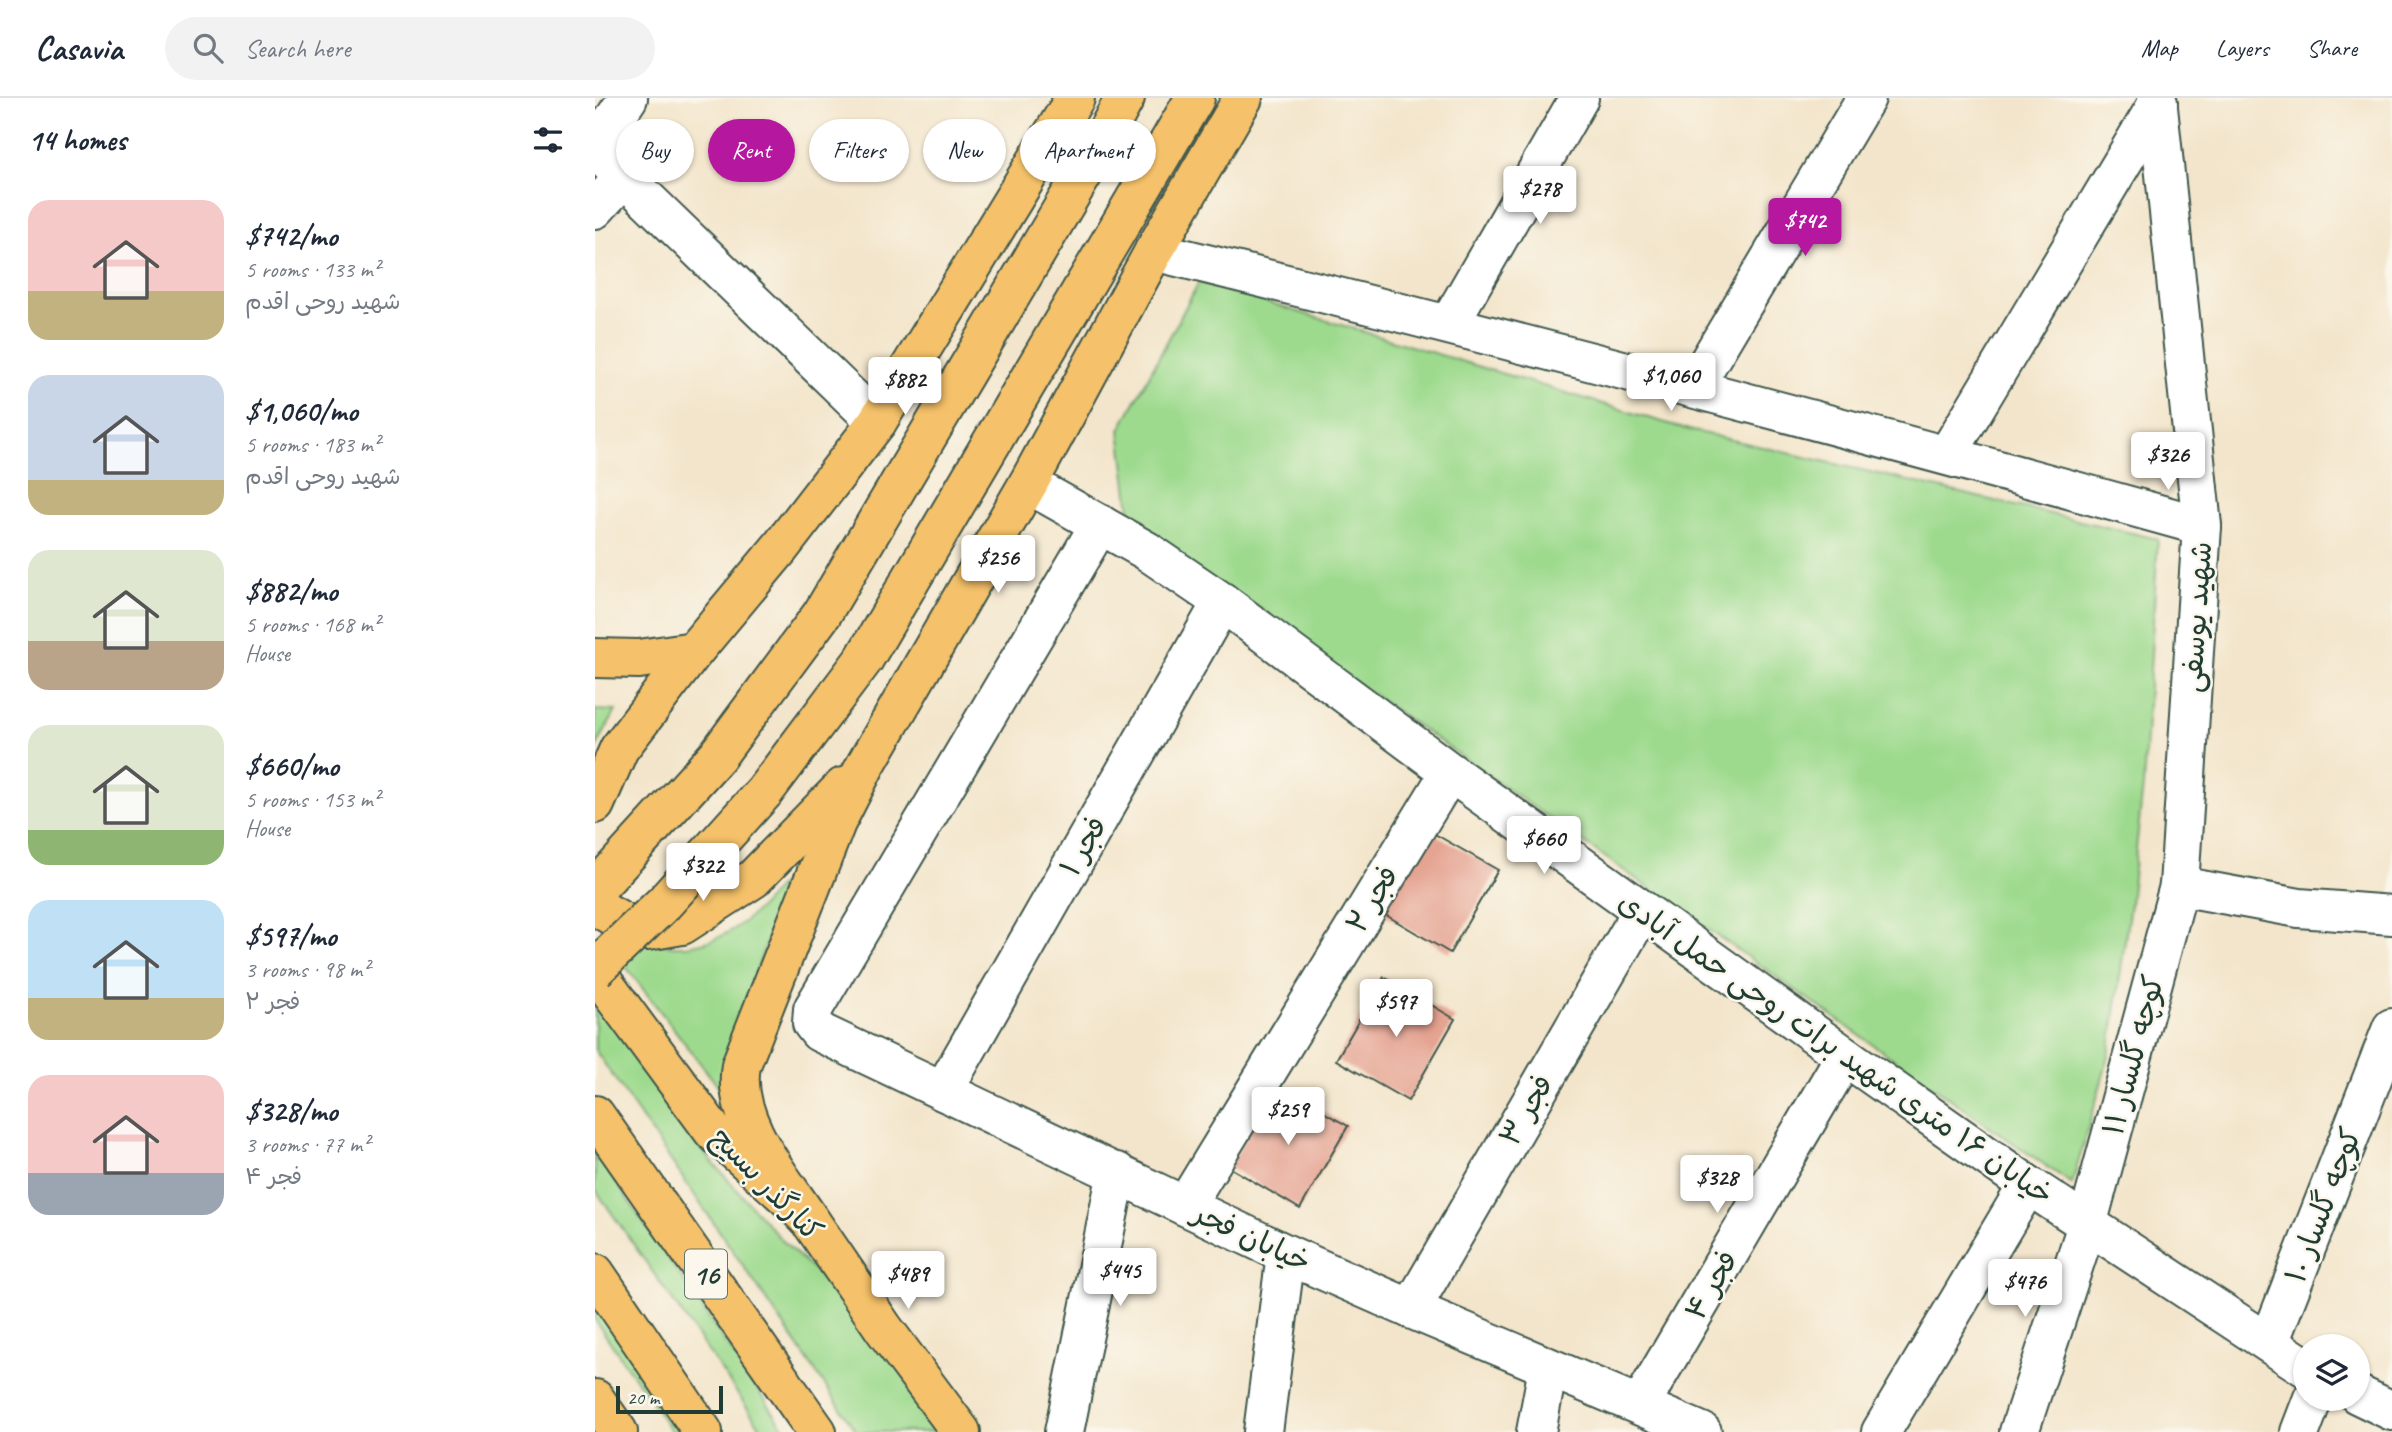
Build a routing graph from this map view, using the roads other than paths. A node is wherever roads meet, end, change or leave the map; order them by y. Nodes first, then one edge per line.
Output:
1 (628, 98) edge
2 (1075, 98) edge
3 (1125, 98) edge
4 (1195, 98) edge
5 (1243, 98) edge
6 (1579, 98) edge
7 (1866, 98) edge
8 (2157, 100) edge
9 (595, 149) edge
10 (616, 169) edge
11 (619, 182) edge
12 (629, 182) edge
13 (595, 209) edge
14 (1154, 251) junction
15 (1449, 324) junction
16 (1693, 388) junction
17 (877, 422) junction
18 (1947, 454) junction
19 (1028, 484) junction
20 (1100, 524) junction
21 (2202, 526) junction
22 (1222, 602) junction
23 (694, 651) junction
24 (595, 658) edge
25 (866, 764) junction
26 (1450, 772) junction
27 (595, 804) edge
28 (2179, 886) junction
29 (595, 890) edge
30 (595, 899) edge
31 (1642, 911) junction
32 (2392, 915) edge
33 (595, 970) edge
34 (2392, 1028) edge
35 (1845, 1056) junction
36 (943, 1091) junction
37 (595, 1115) edge
38 (1117, 1172) junction
39 (2028, 1185) junction
40 (1185, 1206) junction
41 (811, 1222) junction
42 (2087, 1225) junction
43 (1286, 1254) junction
44 (595, 1273) edge
45 (1411, 1310) junction
46 (2269, 1343) junction
47 (2293, 1359) edge
48 (1548, 1368) junction
49 (595, 1399) edge
50 (2370, 1400) edge
51 (1640, 1405) junction
52 (2308, 1411) edge
53 (2392, 1411) edge
54 (618, 1432) edge
55 (703, 1432) edge
56 (817, 1432) edge
57 (961, 1432) edge
58 (1064, 1432) edge
59 (1262, 1432) edge
60 (1536, 1432) edge
61 (1702, 1432) edge
62 (1881, 1432) edge
63 (2019, 1432) edge
64 (2300, 1432) edge

1 - 9 street
2 - 17 main road
3 - 29 main road
4 - 33 main road, bridge
5 - 14 main road
6 - 15 street
7 - 16 street
8 - 18 street
8 - 21 street, شهید یوسفی
9 - 10 street
11 - 13 street
12 - 17 street
14 - 15 street
14 - 19 main road
15 - 16 street
16 - 18 street
17 - 23 main road
18 - 21 street
19 - 20 street, خیابان ۱۶ متری شهید برات روحی حمل آبادی
19 - 25 main road
20 - 22 street, خیابان ۱۶ متری شهید برات روحی حمل آبادی
20 - 36 street, خیابان فجر
21 - 28 street, شهید یوسفی
22 - 26 street, خیابان ۱۶ متری شهید برات روحی حمل آبادی
22 - 36 street, فجر ۱
23 - 24 main road
23 - 27 main road
25 - 30 main road
25 - 41 main road
26 - 31 street, خیابان ۱۶ متری شهید برات روحی حمل آبادی
26 - 40 street, فجر ۲
28 - 32 street
28 - 42 street, کوچه گلسار ۱۱
31 - 35 street, خیابان ۱۶ متری شهید برات روحی حمل آبادی
31 - 45 street, فجر ۳
33 - 41 main road, کنارگذر بسیج
34 - 46 street, کوچه گلسار ۱۰
35 - 39 street, خیابان ۱۶ متری شهید برات روحی حمل آبادی
35 - 51 street, فجر ۴
36 - 38 street, خیابان فجر
37 - 56 main road, 16
38 - 40 street, خیابان فجر
38 - 58 street
39 - 42 street, خیابان ۱۶ متری شهید برات روحی حمل آبادی
39 - 62 street
40 - 43 street, خیابان فجر
41 - 57 main road, کنارگذر بسیج
42 - 46 street, خیابان ۱۶ متری شهید برات روحی حمل آبادی
42 - 63 street, کوچه گلسار ۱۱
43 - 45 street, خیابان فجر
43 - 59 street
44 - 55 main road
45 - 48 street, خیابان فجر
46 - 47 street, خیابان ۱۶ متری شهید برات روحی حمل آبادی
48 - 51 street, خیابان فجر
48 - 60 street
49 - 54 main road
50 - 53 street
51 - 61 street, خیابان فجر
52 - 64 street

